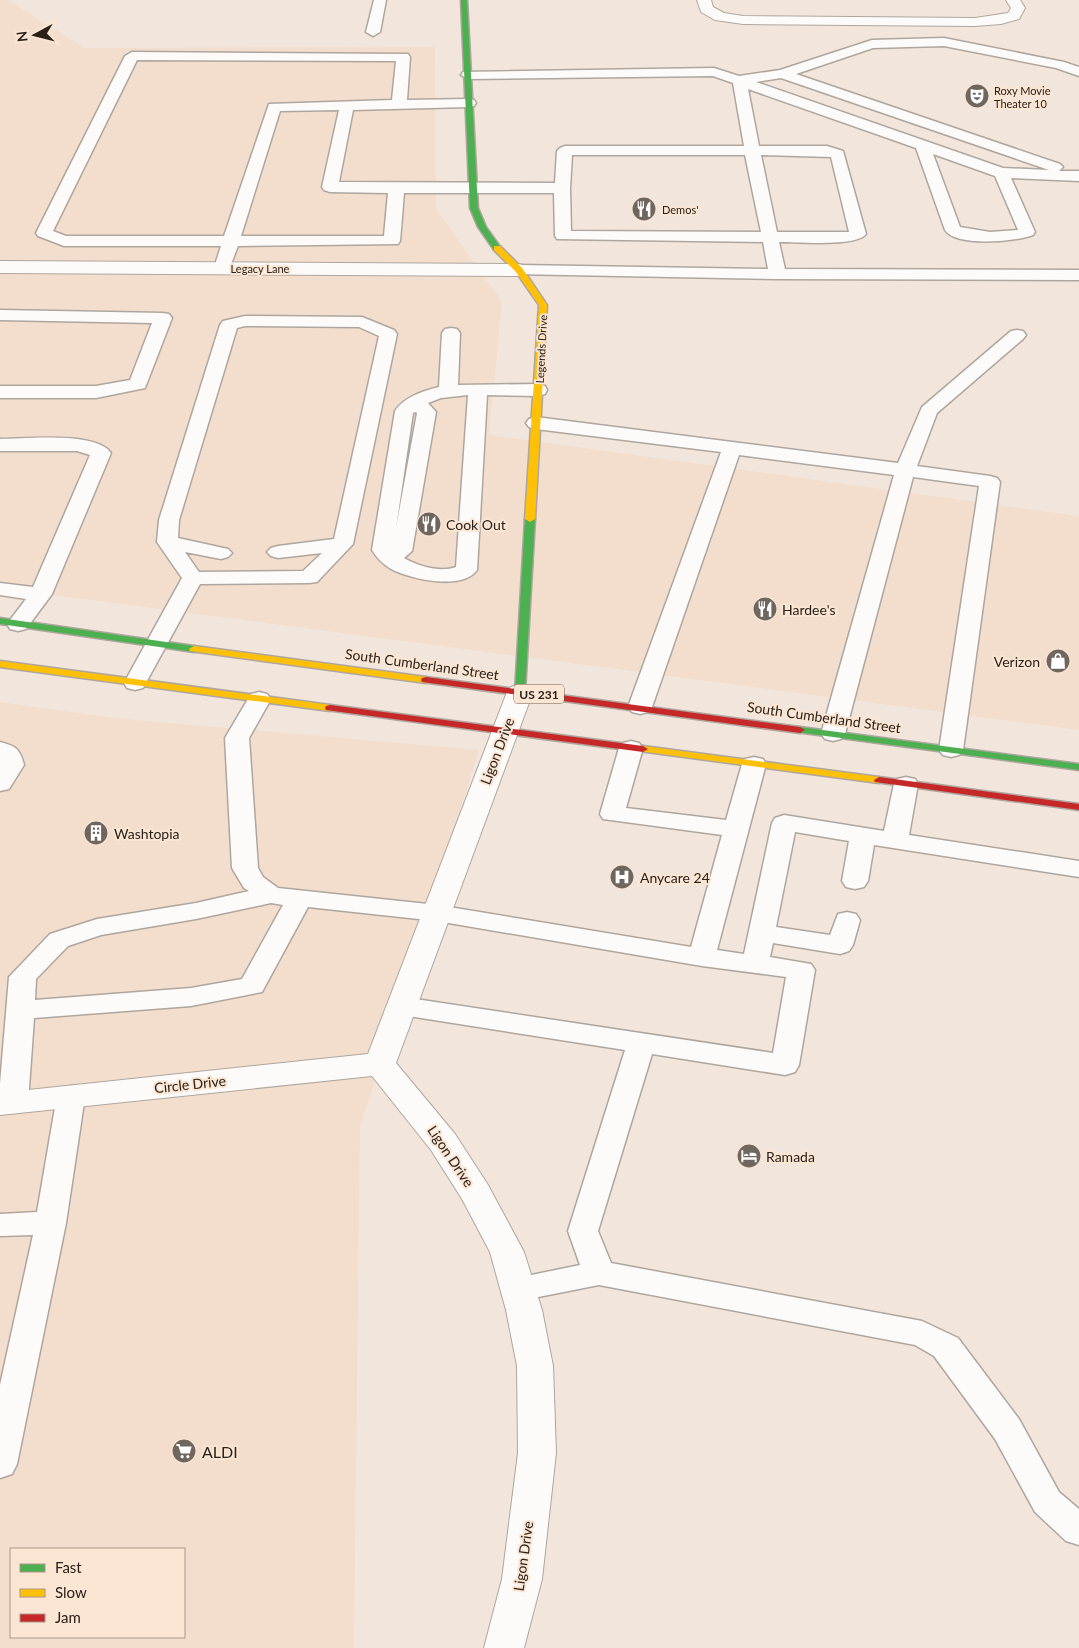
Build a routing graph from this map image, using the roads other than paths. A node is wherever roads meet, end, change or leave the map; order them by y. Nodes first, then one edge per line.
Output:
1 (380, 0) edge
2 (464, 0) edge
3 (704, 0) edge
4 (1013, 0) edge
5 (373, 32) dead end
6 (1079, 72) edge
7 (782, 74) junction
8 (468, 75) junction
9 (739, 80) junction
10 (469, 103) junction
11 (400, 104) junction
12 (347, 106) junction
13 (922, 144) junction
14 (752, 150) junction
15 (1001, 173) junction
16 (1079, 176) edge
17 (396, 188) junction
18 (473, 188) junction
19 (562, 188) junction
20 (770, 238) junction
21 (231, 241) junction
22 (0, 267) edge
23 (222, 268) junction
24 (519, 270) junction
25 (778, 274) junction
26 (1079, 275) edge
27 (0, 315) edge
28 (451, 332) dead end
29 (1017, 336) dead end
30 (478, 390) junction
31 (538, 390) junction
32 (448, 391) junction
33 (0, 392) edge
34 (536, 423) junction
35 (0, 445) edge
36 (732, 448) junction
37 (905, 470) junction
38 (167, 542) junction
39 (343, 544) junction
40 (278, 552) dead end
41 (221, 553) dead end
42 (193, 578) junction
43 (0, 589) edge
44 (41, 594) junction
45 (9, 622) edge
46 (158, 644) junction
47 (0, 664) edge
48 (135, 682) junction
49 (520, 692) junction
50 (259, 699) junction
51 (640, 707) junction
52 (505, 732) junction
53 (833, 734) junction
54 (631, 748) junction
55 (0, 749) edge
56 (951, 750) junction
57 (754, 764) junction
58 (1079, 767) edge
59 (0, 784) edge
60 (906, 784) junction
61 (1079, 807) edge
62 (737, 829) junction
63 (863, 835) junction
64 (895, 840) junction
65 (1079, 869) edge
66 (855, 881) dead end
67 (272, 895) junction
68 (300, 898) junction
69 (437, 913) junction
70 (847, 920) dead end
71 (761, 933) junction
72 (702, 958) junction
73 (755, 964) junction
74 (402, 1006) junction
75 (20, 1010) junction
76 (641, 1043) junction
77 (380, 1064) junction
78 (71, 1096) junction
79 (6, 1103) edge
80 (51, 1223) junction
81 (0, 1226) edge
82 (599, 1272) junction
83 (518, 1289) junction
84 (0, 1464) edge
85 (1079, 1530) edge
86 (504, 1648) edge

1 - 5 lane
2 - 8 street, Legends Drive
3 - 4 street
6 - 7 lane
7 - 9 lane
7 - 16 lane
8 - 9 lane
8 - 10 street, Legends Drive
9 - 13 lane
9 - 14 lane
10 - 11 lane
10 - 18 street, Legends Drive
11 - 12 lane
11 - 21 lane
12 - 17 lane
12 - 21 lane
13 - 15 lane
13 - 15 lane
14 - 19 lane
14 - 20 lane
14 - 20 lane
15 - 16 lane
17 - 18 lane
17 - 21 lane
18 - 19 lane
18 - 24 street, Legends Drive
19 - 20 lane
20 - 25 lane
21 - 23 lane
22 - 23 street, Legacy Lane
23 - 24 street, Legacy Lane
24 - 25 lane
24 - 31 street, Legends Drive
25 - 26 lane
27 - 33 lane
28 - 32 lane
29 - 37 lane
30 - 31 lane
30 - 32 lane
30 - 32 lane
31 - 34 street, Legends Drive
34 - 36 lane
34 - 49 street, Legends Drive
35 - 44 lane
36 - 37 lane
36 - 51 lane
37 - 53 lane
37 - 56 lane
38 - 39 lane
38 - 41 lane
38 - 42 lane
39 - 40 lane
39 - 42 lane
42 - 46 lane
43 - 44 lane
44 - 45 lane
45 - 46 street, South Cumberland Street / US 231
46 - 48 lane
46 - 49 street, South Cumberland Street / US 231
47 - 48 street
48 - 50 street
49 - 51 street, South Cumberland Street / US 231
49 - 52 street, Ligon Drive
50 - 52 street
50 - 67 lane
51 - 53 street, South Cumberland Street / US 231
52 - 54 street
52 - 69 street, Ligon Drive
53 - 56 street, South Cumberland Street / US 231
54 - 57 street
54 - 62 lane
55 - 59 lane
56 - 58 street, South Cumberland Street / US 231
57 - 60 street
57 - 62 lane
60 - 61 street
60 - 64 lane
62 - 72 lane
63 - 64 lane
63 - 66 lane
63 - 71 lane
64 - 65 lane
67 - 68 lane
67 - 75 lane
68 - 69 lane
68 - 75 lane
69 - 72 lane
69 - 74 street, Ligon Drive
70 - 71 lane
71 - 73 lane
72 - 73 lane
73 - 76 lane
74 - 76 lane
74 - 77 street, Ligon Drive
75 - 79 lane
76 - 82 lane
77 - 78 street, Circle Drive
77 - 83 street, Ligon Drive
78 - 79 street, Circle Drive
78 - 80 lane
80 - 81 lane
80 - 84 lane
82 - 83 lane
82 - 85 lane
83 - 86 street, Ligon Drive

